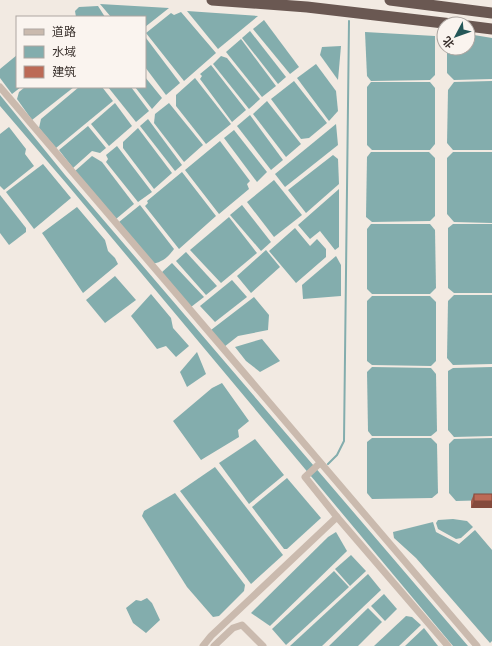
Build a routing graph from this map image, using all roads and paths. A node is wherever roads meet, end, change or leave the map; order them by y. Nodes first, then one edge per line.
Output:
1 (212, 0) edge
2 (394, 0) edge
3 (294, 3) edge
4 (492, 13) edge
5 (396, 17) junction
6 (436, 22) edge
7 (476, 27) edge
8 (492, 29) edge
9 (0, 87) edge
10 (320, 463) junction
11 (337, 517) junction
12 (204, 646) edge
13 (214, 646) edge
14 (263, 646) edge
15 (448, 646) edge
16 (477, 646) edge

1 - 3 highway
2 - 4 highway
2 - 5 highway
3 - 5 highway
5 - 6 highway
7 - 8 highway
9 - 10 street
10 - 11 street
10 - 16 street
11 - 12 street
11 - 15 street
13 - 14 street

